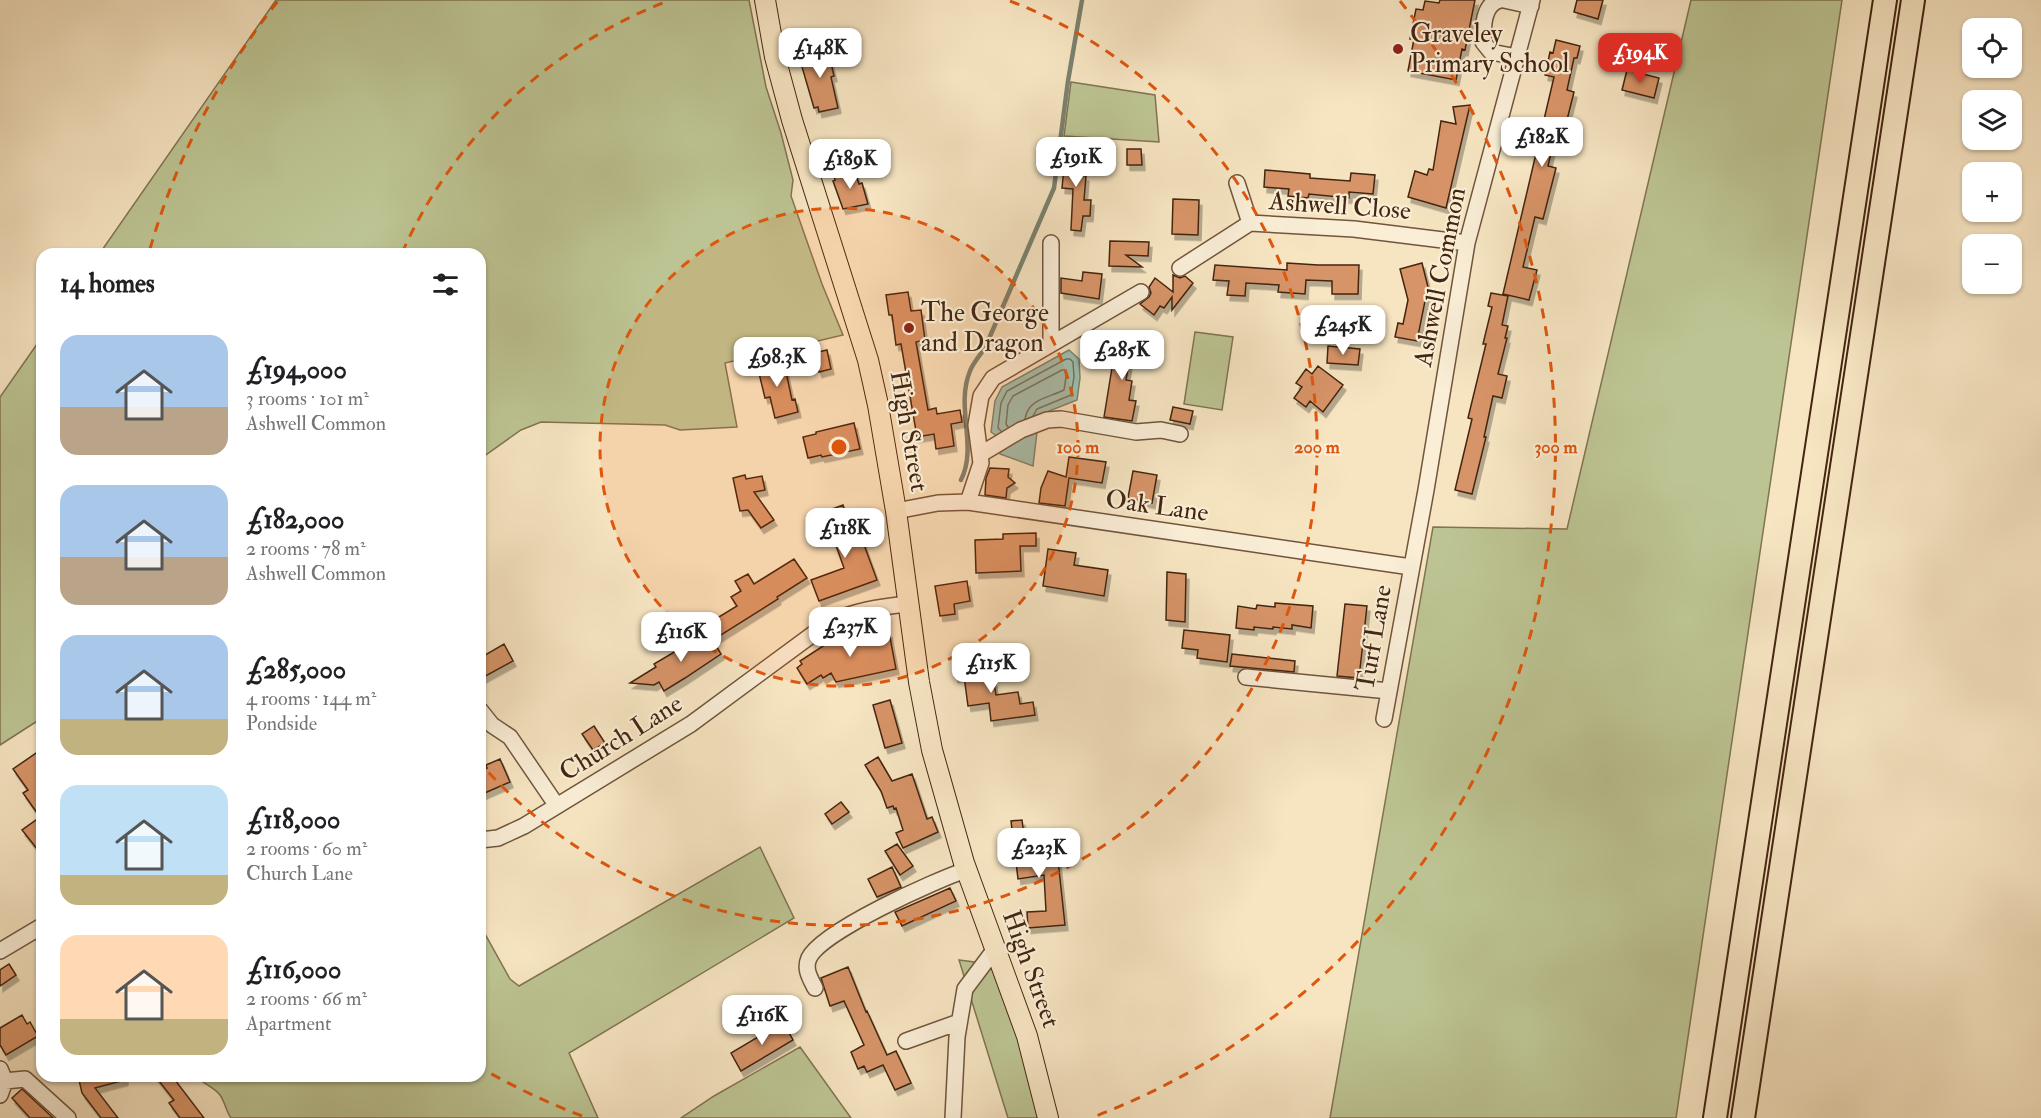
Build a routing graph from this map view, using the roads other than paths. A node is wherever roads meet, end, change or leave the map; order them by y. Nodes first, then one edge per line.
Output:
1 (765, 0) edge
2 (1500, 0) edge
3 (1504, 0) edge
4 (1885, 0) edge
5 (1913, 0) edge
6 (1531, 3) edge
7 (1517, 57) junction
8 (1237, 183) dead end
9 (1250, 223) junction
10 (1051, 243) dead end
11 (1467, 243) junction
12 (1179, 268) dead end
13 (1141, 292) dead end
14 (1051, 344) junction
15 (1180, 434) dead end
16 (981, 454) junction
17 (968, 502) junction
18 (896, 511) junction
19 (1411, 567) junction
20 (907, 604) junction
21 (1246, 677) dead end
22 (1389, 691) junction
23 (486, 718) edge
24 (1384, 719) dead end
25 (557, 806) junction
26 (486, 839) edge
27 (966, 870) junction
28 (36, 930) edge
29 (995, 949) junction
30 (0, 951) edge
31 (815, 988) dead end
32 (959, 1022) junction
33 (906, 1041) dead end
34 (2, 1082) edge
35 (68, 1118) edge
36 (953, 1118) edge
37 (1048, 1118) edge
38 (1715, 1118) edge
39 (1743, 1118) edge

1 - 18 main road, High Street
2 - 7 street
3 - 6 street
4 - 38 highway
5 - 39 highway
6 - 7 street, Ashwell Common
7 - 11 street, Ashwell Common
8 - 9 street, Ashwell Close
9 - 11 street, Ashwell Close
9 - 12 street
10 - 14 street
11 - 19 street, Ashwell Common
13 - 14 street
14 - 16 street
15 - 16 street
16 - 17 street
17 - 18 street, Oak Lane
17 - 19 street, Oak Lane
18 - 20 main road, High Street
19 - 22 street, Turf Lane
20 - 25 street, Church Lane
20 - 27 main road, High Street
21 - 22 street
22 - 24 street, Turf Lane
23 - 25 street
25 - 26 street, Church Lane
27 - 29 main road, High Street
27 - 31 street
28 - 30 street
29 - 32 street
29 - 37 main road, High Street
32 - 33 street
32 - 36 street
34 - 35 street

